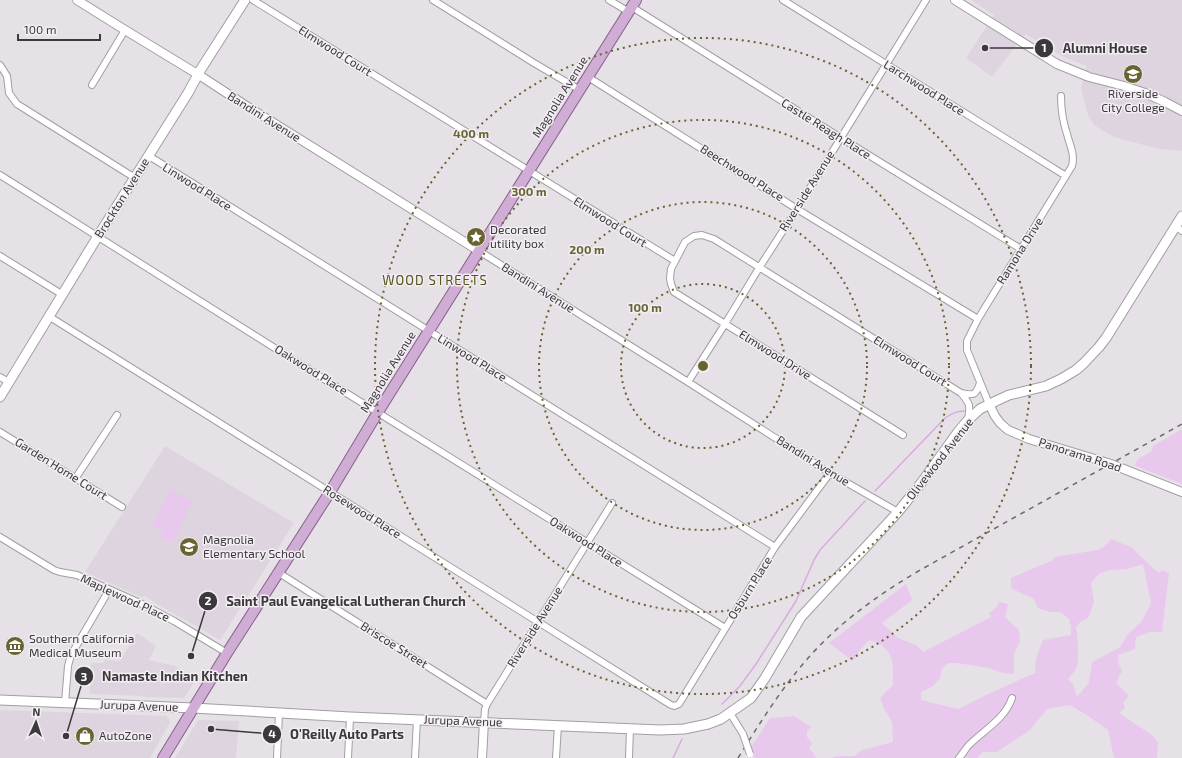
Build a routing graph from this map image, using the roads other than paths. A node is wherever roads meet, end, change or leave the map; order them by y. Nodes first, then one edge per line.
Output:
1 (77, 0) edge
2 (245, 0) edge
3 (252, 0) edge
4 (433, 0) edge
5 (609, 0) edge
6 (783, 0) edge
7 (926, 0) edge
8 (955, 0) edge
9 (632, 6) edge
10 (125, 30) junction
11 (887, 64) junction
12 (0, 65) edge
13 (199, 75) junction
14 (588, 76) junction
15 (92, 86) dead end
16 (580, 90) junction
17 (1061, 96) dead end
18 (1182, 111) edge
19 (841, 138) junction
20 (149, 156) junction
21 (529, 171) junction
22 (0, 175) edge
23 (1066, 176) junction
24 (135, 178) junction
25 (798, 208) junction
26 (1182, 216) edge
27 (1179, 229) edge
28 (98, 236) junction
29 (1021, 249) junction
30 (479, 251) junction
31 (0, 256) edge
32 (675, 261) junction
33 (759, 268) junction
34 (63, 295) junction
35 (50, 317) junction
36 (978, 320) junction
37 (725, 324) junction
38 (429, 331) junction
39 (0, 377) edge
40 (9, 382) junction
41 (688, 382) junction
42 (980, 383) junction
43 (961, 393) junction
44 (0, 397) edge
45 (989, 404) junction
46 (378, 412) junction
47 (117, 415) dead end
48 (968, 420) junction
49 (0, 432) edge
50 (904, 434) dead end
51 (830, 473) junction
52 (75, 479) junction
53 (330, 492) junction
54 (1182, 492) edge
55 (612, 504) dead end
56 (122, 507) dead end
57 (898, 512) junction
58 (0, 536) edge
59 (588, 542) junction
60 (775, 547) junction
61 (279, 574) junction
62 (110, 590) junction
63 (538, 623) junction
64 (725, 628) junction
65 (227, 653) junction
66 (1012, 698) dead end
67 (0, 700) edge
68 (65, 703) junction
69 (487, 704) junction
70 (674, 706) joint
71 (193, 708) junction
72 (279, 713) junction
73 (730, 713) junction
74 (350, 717) junction
75 (417, 719) junction
76 (484, 722) junction
77 (558, 725) junction
78 (630, 728) junction
79 (751, 756) edge
80 (163, 758) edge
81 (277, 758) edge
82 (348, 758) edge
83 (415, 758) edge
84 (482, 758) edge
85 (556, 758) edge
86 (629, 758) edge
87 (959, 758) edge

1 - 10 street, Bandini Avenue
2 - 13 main road, Brockton Avenue
3 - 21 street, Elmwood Court
4 - 16 street
5 - 9 street, Castle Reagh Place
6 - 11 street, Larchwood Place
7 - 11 street, Riverside Avenue
8 - 18 street
9 - 14 main road, Magnolia Avenue
9 - 19 street, Castle Reagh Place
10 - 13 street, Bandini Avenue
10 - 15 street
11 - 19 street, Riverside Avenue
11 - 23 street, Larchwood Place
12 - 24 street
13 - 20 main road, Brockton Avenue
13 - 30 street, Bandini Avenue
14 - 16 main road, Magnolia Avenue
14 - 25 street, Beechwood Place
16 - 21 main road, Magnolia Avenue
17 - 23 street, Ramona Drive
19 - 25 street, Riverside Avenue
19 - 29 street, Castle Reagh Place
20 - 24 main road, Brockton Avenue
20 - 38 street, Linwood Place
21 - 30 main road, Magnolia Avenue
21 - 32 street, Elmwood Court
22 - 28 street, Oakwood Place
23 - 29 street, Ramona Drive
24 - 28 main road, Brockton Avenue
25 - 33 street, Riverside Avenue
25 - 36 street, Beechwood Place
26 - 27 main road, Olivewood Avenue
27 - 45 main road, Olivewood Avenue
28 - 34 main road, Brockton Avenue
28 - 46 street, Oakwood Place
29 - 36 street, Ramona Drive
30 - 38 main road, Magnolia Avenue
30 - 41 street, Bandini Avenue
31 - 34 street
32 - 33 street, Elmwood Court
32 - 37 street, Elmwood Drive
33 - 37 street, Riverside Avenue
33 - 43 street, Elmwood Court
34 - 35 main road, Brockton Avenue
35 - 40 main road, Brockton Avenue
35 - 53 street, Rosewood Place
36 - 42 street, Ramona Drive
37 - 41 street, Riverside Avenue
37 - 50 street, Elmwood Drive
38 - 46 main road, Magnolia Avenue
38 - 60 street, Linwood Place
39 - 40 street
40 - 44 main road, Brockton Avenue
41 - 51 street, Bandini Avenue
42 - 43 street
42 - 45 street, Ramona Drive
43 - 48 street
45 - 48 main road, Olivewood Avenue
45 - 54 street, Panorama Road
46 - 53 main road, Magnolia Avenue
46 - 59 street, Oakwood Place
47 - 52 street
48 - 57 main road, Olivewood Avenue
49 - 52 street, Garden Home Court
51 - 57 street, Bandini Avenue
51 - 60 street, Osburn Place
52 - 56 street, Garden Home Court
53 - 61 main road, Magnolia Avenue
53 - 63 street, Rosewood Place
55 - 59 street, Riverside Avenue
57 - 73 main road, Olivewood Avenue
58 - 62 street, Maplewood Place
59 - 63 street, Riverside Avenue
59 - 64 street, Oakwood Place
60 - 64 street, Osburn Place
61 - 65 main road, Magnolia Avenue
61 - 69 street, Briscoe Street
62 - 65 street, Maplewood Place
62 - 68 street
63 - 69 street, Riverside Avenue
63 - 70 street, Rosewood Place
64 - 70 street, Osburn Place
65 - 71 main road, Magnolia Avenue
66 - 87 street
67 - 68 main road, Jurupa Avenue
68 - 71 main road, Jurupa Avenue
69 - 76 street, Riverside Avenue
71 - 72 main road, Jurupa Avenue
71 - 80 main road, Magnolia Avenue
72 - 74 main road, Jurupa Avenue
72 - 81 street
73 - 78 main road, Jurupa Avenue
73 - 79 street, bridge
74 - 75 main road, Jurupa Avenue
74 - 82 street
75 - 76 main road, Jurupa Avenue
75 - 83 street
76 - 77 main road, Jurupa Avenue
76 - 84 street, Riverside Avenue
77 - 78 main road, Jurupa Avenue
77 - 85 street
78 - 86 street

